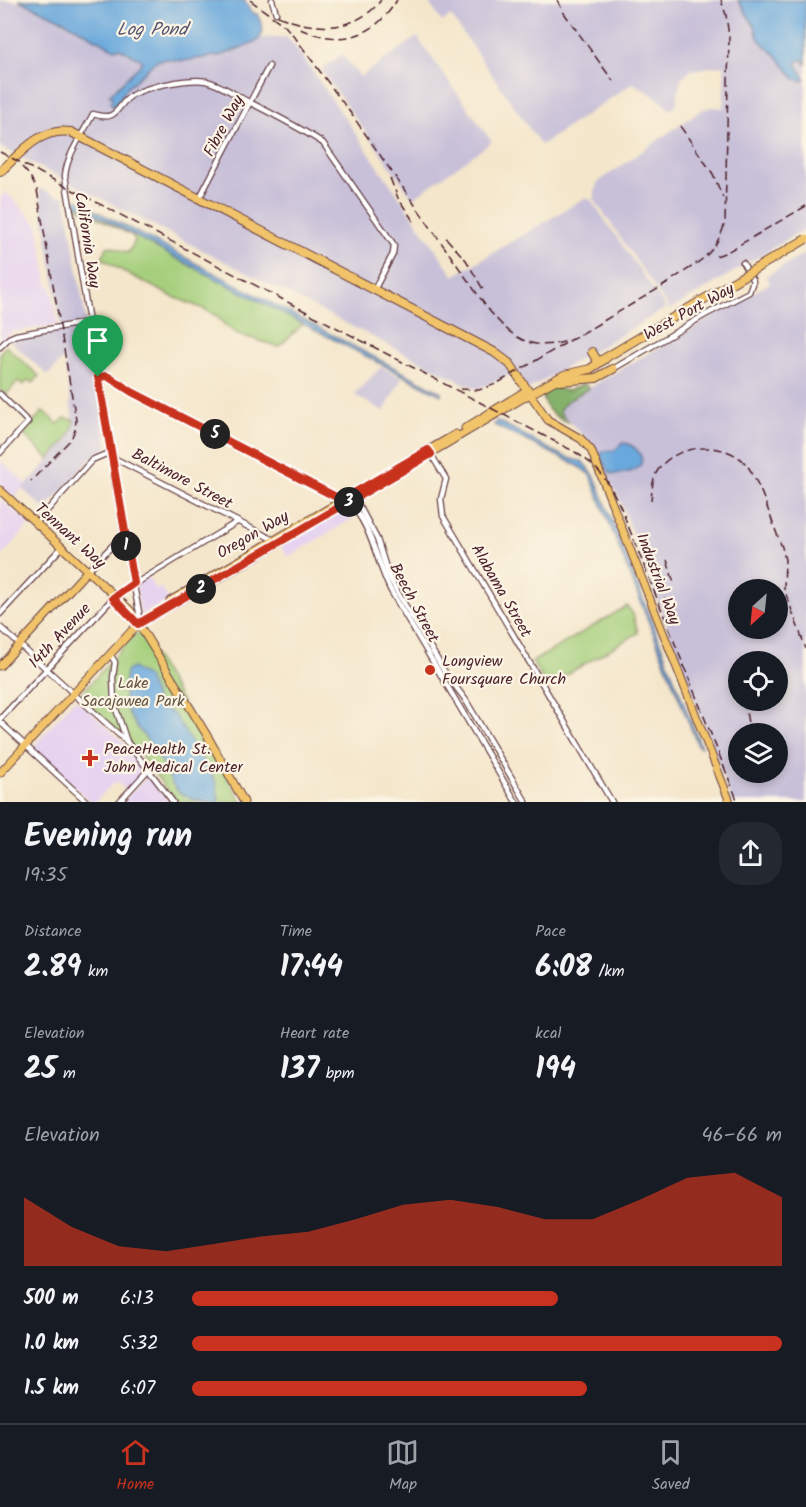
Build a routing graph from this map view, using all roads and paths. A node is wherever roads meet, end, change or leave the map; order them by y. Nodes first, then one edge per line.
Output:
1 (272, 0) edge
2 (276, 13) dead end
3 (269, 66) dead end
4 (250, 102) junction
5 (81, 137) junction
6 (0, 172) edge
7 (200, 197) junction
8 (806, 239) edge
9 (743, 263) dead end
10 (374, 290) junction
11 (88, 322) junction
12 (0, 347) edge
13 (592, 352) dead end
14 (602, 361) junction
15 (613, 369) junction
16 (98, 377) junction
17 (547, 385) junction
18 (528, 392) junction
19 (0, 394) edge
20 (430, 452) junction
21 (0, 453) edge
22 (111, 456) junction
23 (0, 490) edge
24 (0, 495) edge
25 (333, 495) junction
26 (348, 500) junction
27 (332, 509) junction
28 (237, 522) junction
29 (36, 523) junction
30 (124, 534) junction
31 (274, 540) junction
32 (61, 548) junction
33 (87, 572) junction
34 (134, 583) junction
35 (114, 597) junction
36 (0, 614) edge
37 (152, 618) junction
38 (138, 624) junction
39 (0, 627) edge
40 (154, 628) dead end
41 (145, 635) junction
42 (126, 636) junction
43 (20, 645) junction
44 (110, 654) junction
45 (0, 666) edge
46 (46, 669) junction
47 (74, 694) junction
48 (0, 721) edge
49 (127, 742) junction
50 (25, 746) junction
51 (149, 769) junction
52 (0, 773) edge
53 (87, 802) edge
54 (119, 802) edge
55 (173, 802) edge
56 (244, 802) edge
57 (516, 802) edge
58 (526, 802) edge
59 (612, 802) edge
60 (730, 802) edge

1 - 2 street
3 - 4 street, Fibre Way
4 - 5 street, California Way
4 - 7 street, Fibre Way
4 - 10 street
5 - 6 highway
5 - 7 highway
5 - 11 street, California Way
7 - 10 highway
8 - 14 highway, bridge
9 - 15 street, West Port Way
10 - 18 highway
11 - 12 street
11 - 16 street, California Way
13 - 14 highway
14 - 15 highway
14 - 17 highway
14 - 18 highway
15 - 17 highway
16 - 22 street, California Way
16 - 25 street, Beech Street
17 - 18 highway
18 - 20 main road
18 - 60 main road, Industrial Way
19 - 21 street
20 - 26 main road
20 - 26 main road
20 - 59 street, Alabama Street
22 - 28 street, Baltimore Street
22 - 29 street
22 - 30 street, California Way
23 - 29 main road, Tennant Way
24 - 32 main road, Tennant Way
25 - 26 street, Beech Street
25 - 27 main road
26 - 27 main road
26 - 57 street, Beech Street
26 - 58 street, Beech Street
27 - 31 main road, Oregon Way
27 - 37 main road, Oregon Way
28 - 31 street, Baltimore Street
28 - 34 street, 14th Avenue
29 - 32 main road, Tennant Way
30 - 33 street
30 - 34 street, California Way
31 - 38 main road, Oregon Way
32 - 33 main road, Tennant Way
32 - 36 street
33 - 35 main road, Tennant Way
33 - 43 main road
34 - 35 street, 14th Avenue
34 - 38 street, California Way
35 - 38 main road, Tennant Way
35 - 46 street, 14th Avenue
37 - 38 main road, Oregon Way
37 - 40 main road
38 - 41 main road, Tennant Way
38 - 42 main road
39 - 43 street
41 - 42 main road
41 - 56 main road, Tennant Way
42 - 44 main road
43 - 45 main road
43 - 46 street
44 - 47 main road
44 - 49 street
46 - 47 street
46 - 48 street, 14th Avenue
47 - 49 street
47 - 50 main road
48 - 50 street
49 - 51 street
50 - 52 main road
50 - 53 street
51 - 54 street
51 - 55 street

